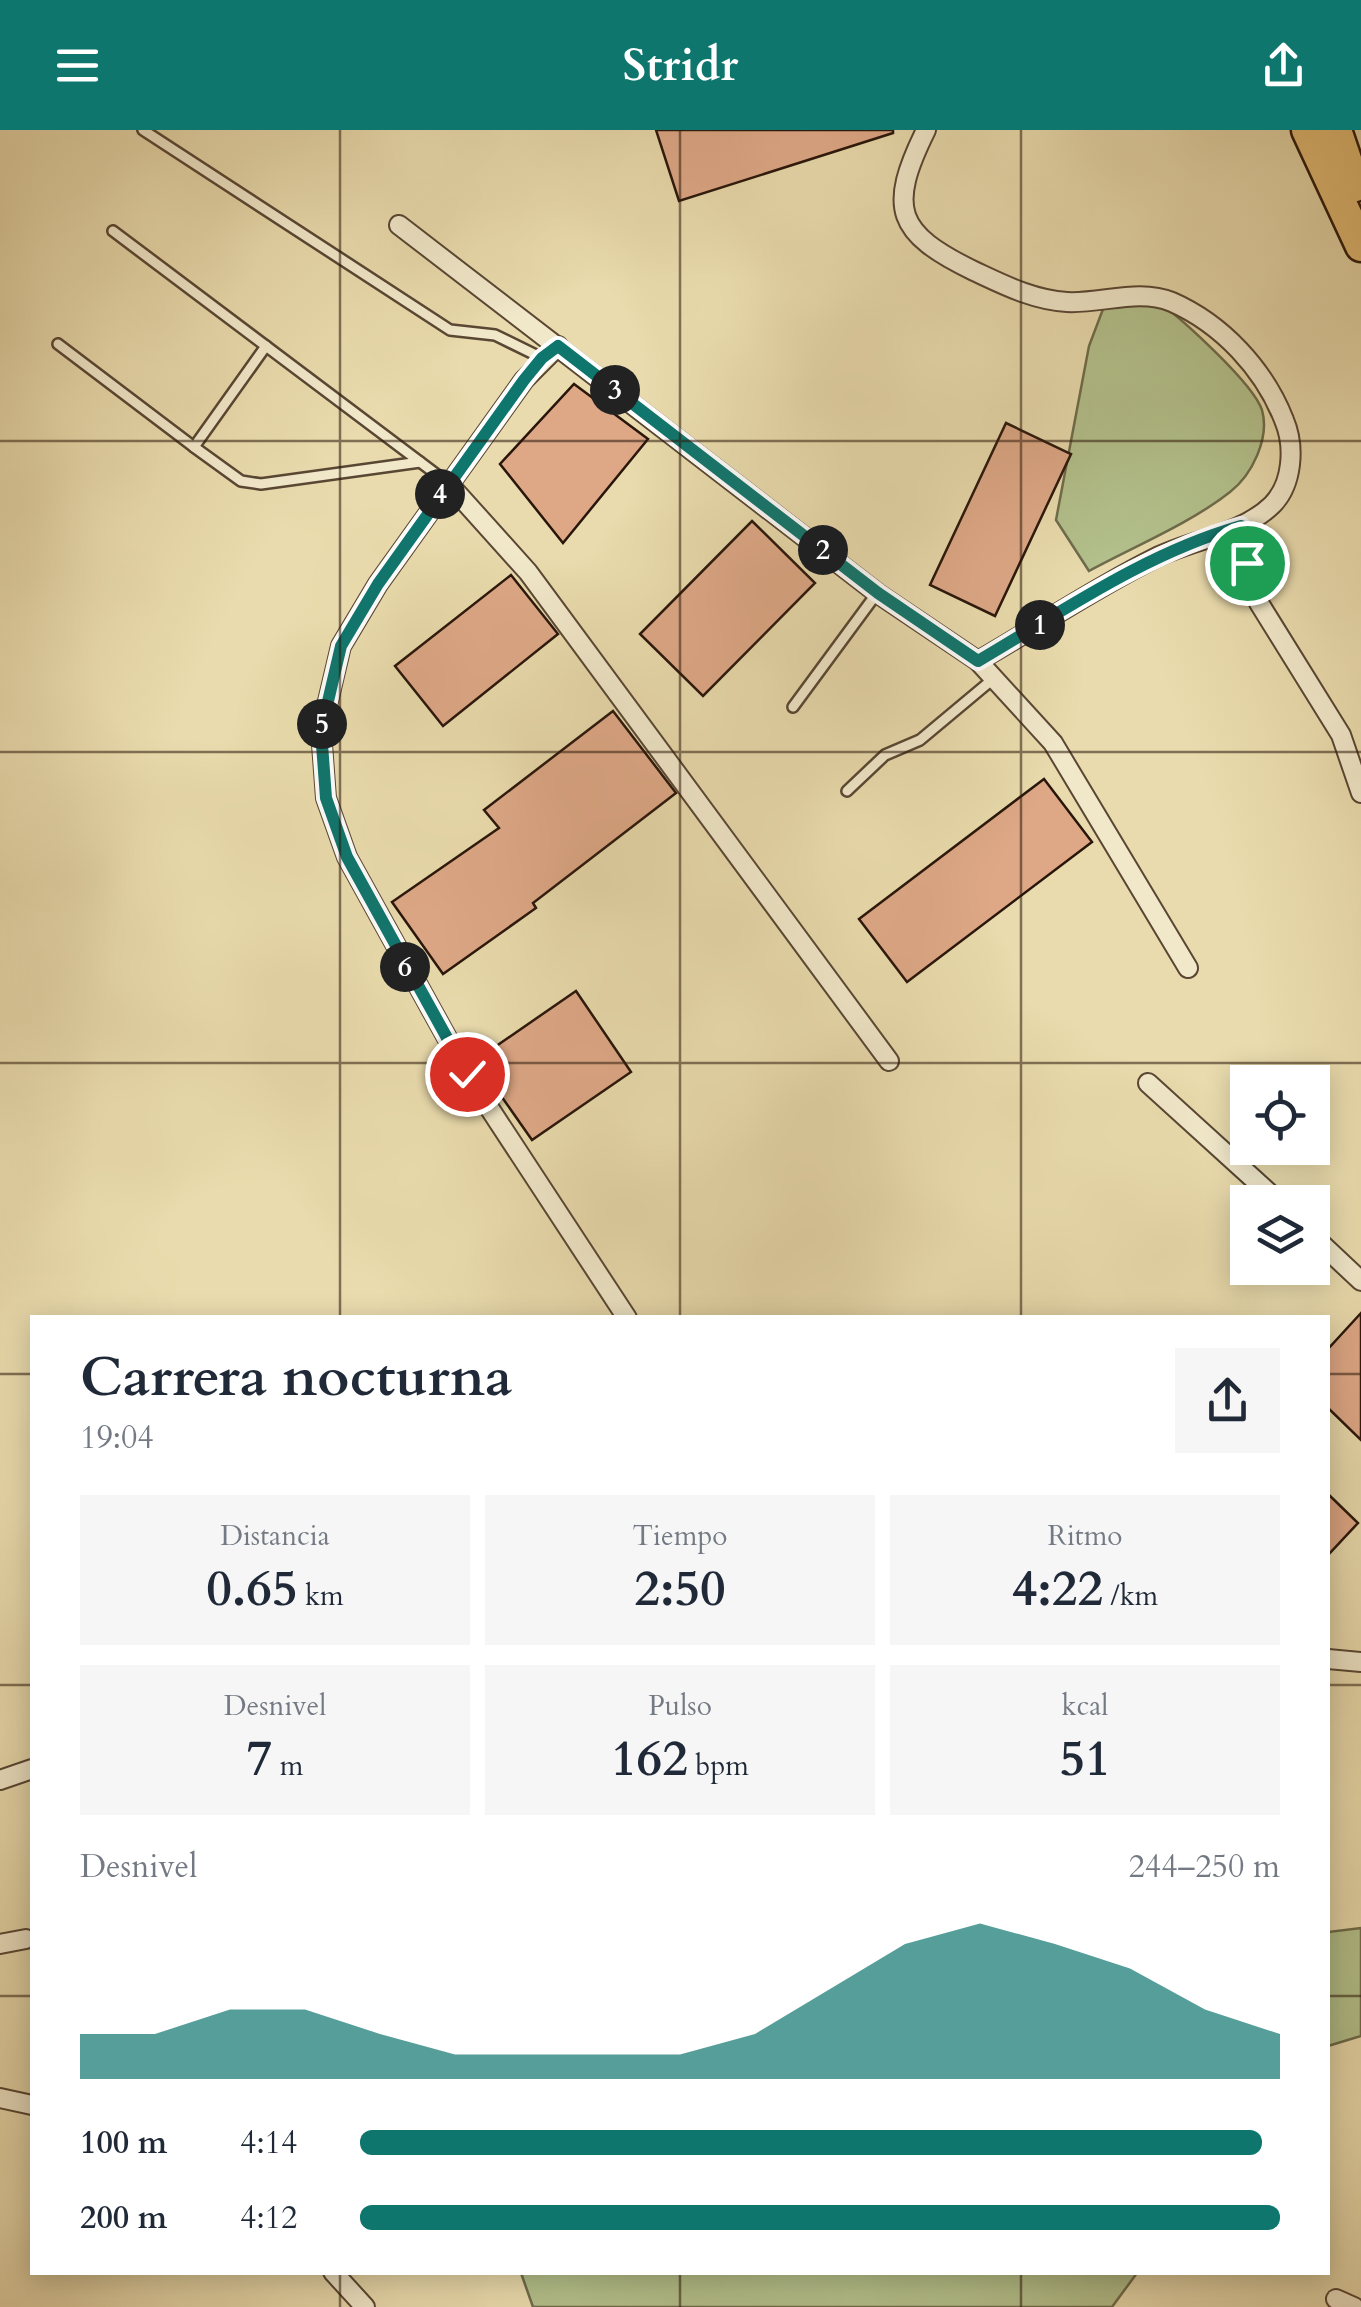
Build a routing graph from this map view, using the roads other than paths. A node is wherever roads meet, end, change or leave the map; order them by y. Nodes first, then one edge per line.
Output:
1 (142, 130) edge
2 (926, 130) edge
3 (1307, 130) edge
4 (1323, 130) edge
5 (1336, 130) edge
6 (1330, 180) junction
7 (1361, 198) edge
8 (399, 225) dead end
9 (113, 231) dead end
10 (1361, 246) edge
11 (58, 344) dead end
12 (266, 346) junction
13 (558, 346) junction
14 (542, 358) junction
15 (194, 446) junction
16 (420, 462) junction
17 (448, 483) junction
18 (1241, 526) junction
19 (878, 593) junction
20 (978, 661) junction
21 (995, 677) junction
22 (793, 707) dead end
23 (847, 791) dead end
24 (1361, 793) edge
25 (1188, 968) dead end
26 (889, 1061) dead end
27 (1148, 1082) dead end
28 (1260, 1185) edge
29 (1330, 1251) edge
30 (1361, 1281) edge
31 (625, 1315) edge
32 (1330, 1658) edge
33 (1361, 1662) edge
34 (30, 1771) edge
35 (0, 1780) edge
36 (26, 1940) dead end
37 (0, 1944) edge
38 (0, 2098) edge
39 (30, 2105) edge
40 (336, 2275) edge
41 (365, 2307) edge

1 - 14 lane
2 - 18 street
3 - 6 main road
4 - 6 main road
5 - 7 main road
6 - 10 main road
8 - 13 street
9 - 12 lane
11 - 15 lane
12 - 15 lane
12 - 16 lane
13 - 14 street
13 - 19 street
14 - 17 street
15 - 16 lane
16 - 17 lane
17 - 26 street
17 - 31 street
18 - 20 street
18 - 24 street
19 - 20 street
19 - 22 lane
20 - 21 street
21 - 23 lane
21 - 25 street
27 - 28 street
29 - 30 street
32 - 33 street
34 - 35 street
36 - 37 street
38 - 39 street
40 - 41 street

